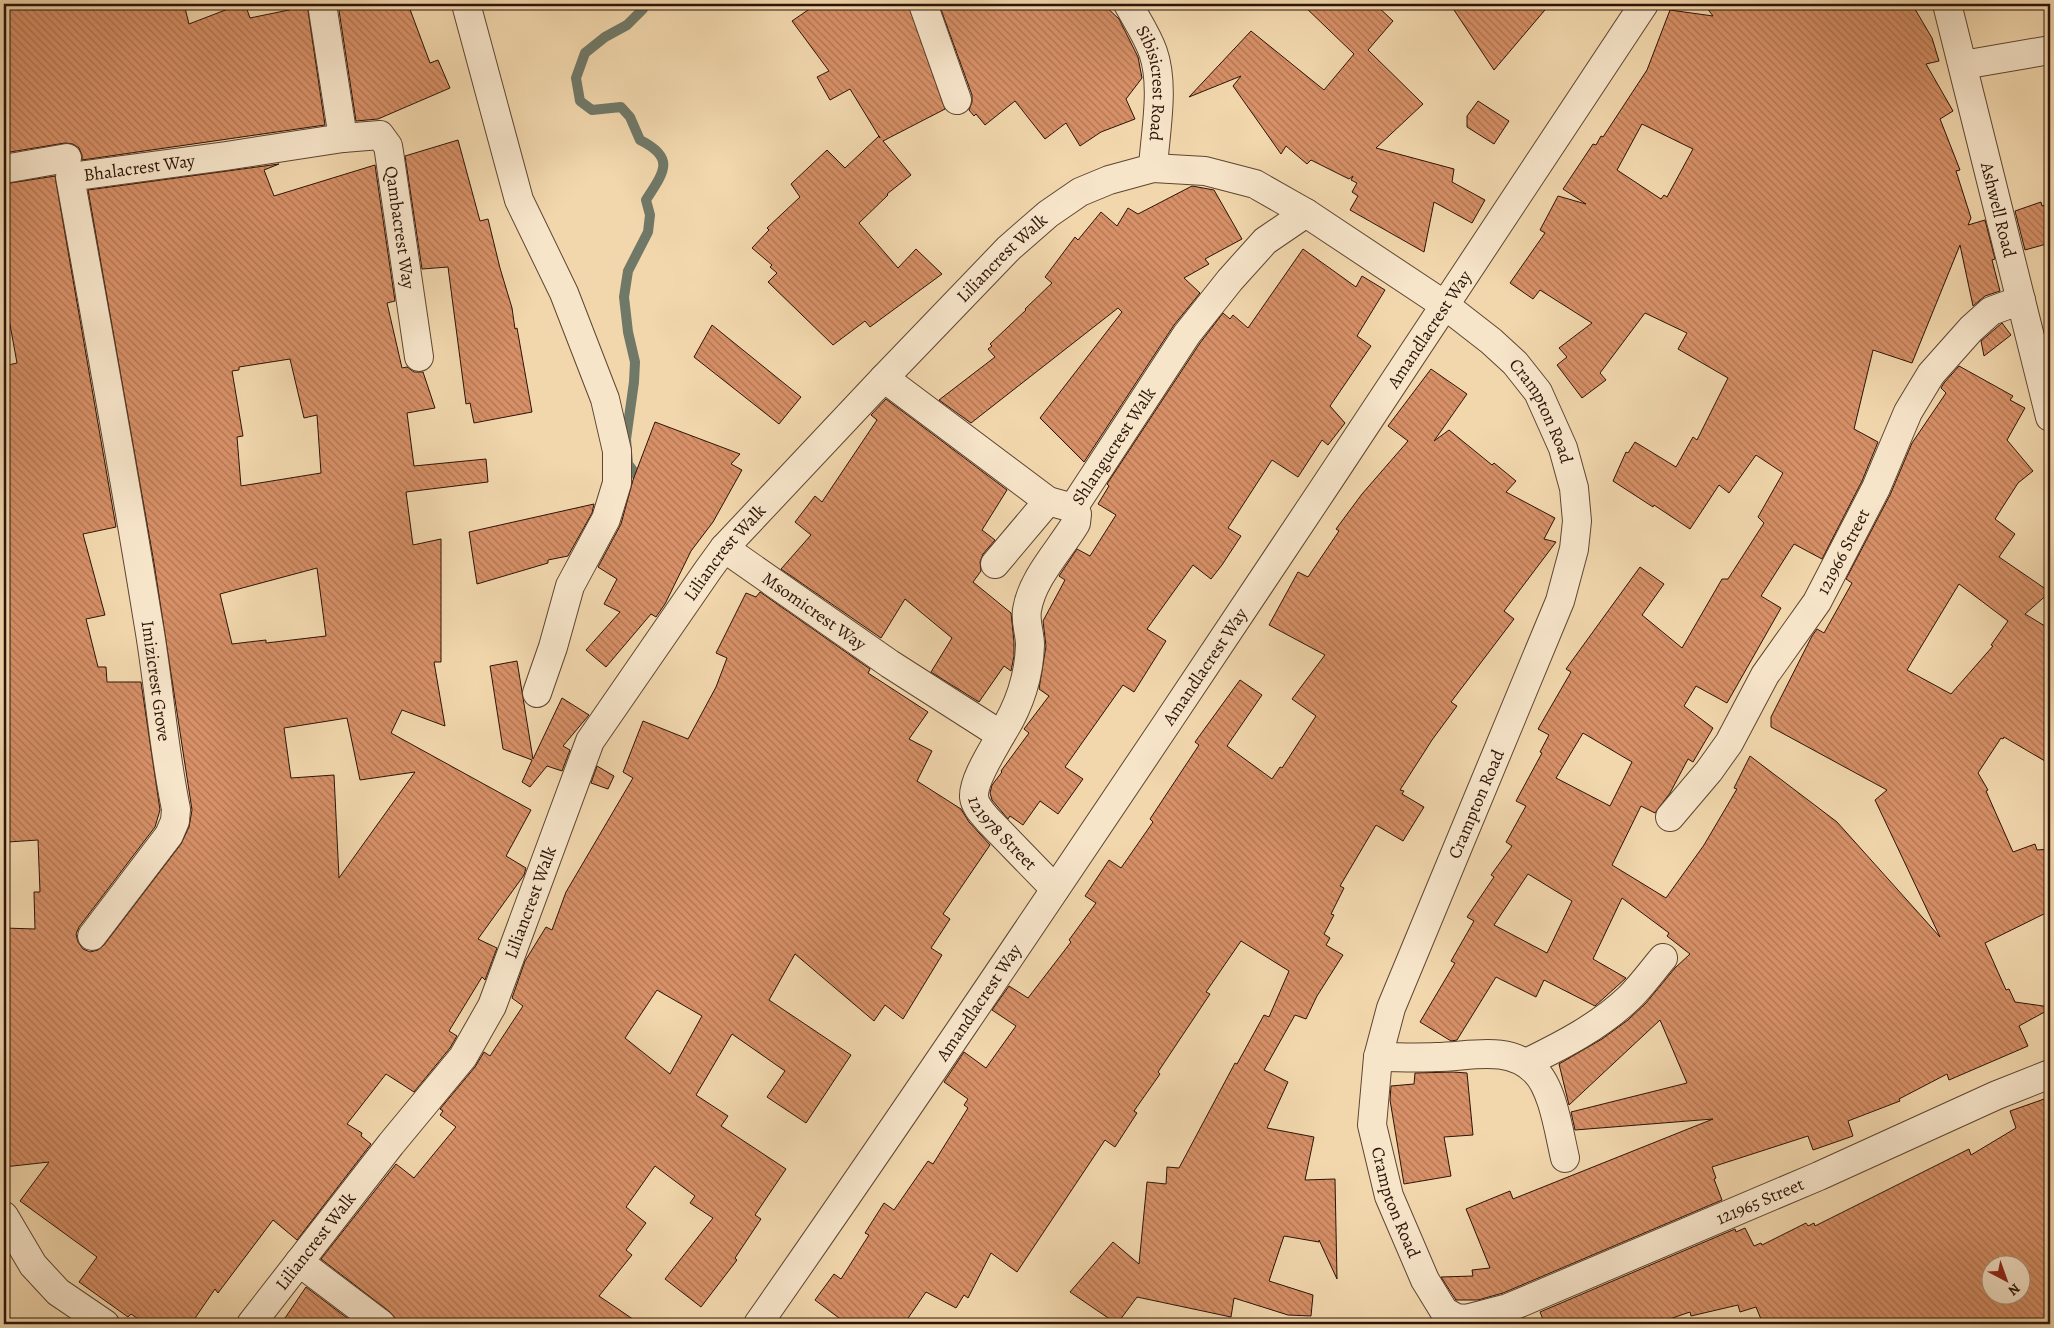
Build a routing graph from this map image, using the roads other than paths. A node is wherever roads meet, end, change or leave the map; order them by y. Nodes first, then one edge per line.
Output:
1 (322, 4) edge
2 (466, 4) edge
3 (923, 4) edge
4 (1128, 4) edge
5 (1644, 4) edge
6 (1947, 4) edge
7 (2050, 50) edge
8 (1964, 65) junction
9 (957, 100) dead end
10 (343, 138) junction
11 (67, 158) dead end
12 (1153, 168) junction
13 (4, 169) edge
14 (1306, 213) junction
15 (2021, 300) junction
16 (1446, 306) junction
17 (419, 358) dead end
18 (884, 378) junction
19 (112, 401) joint
20 (2050, 417) edge
21 (1048, 500) junction
22 (1073, 508) junction
23 (724, 548) junction
24 (994, 564) dead end
25 (537, 693) dead end
26 (1001, 735) junction
27 (1670, 817) dead end
28 (1055, 890) junction
29 (92, 936) dead end
30 (1663, 958) dead end
31 (1378, 1057) junction
32 (1526, 1063) junction
33 (2050, 1074) edge
34 (1565, 1158) dead end
35 (4, 1216) edge
36 (299, 1262) junction
37 (1466, 1319) joint
38 (105, 1324) edge
39 (251, 1324) edge
40 (381, 1324) edge
41 (758, 1324) edge

1 - 10 street
2 - 25 street
3 - 9 street
4 - 12 street, Sibisicrest Road
5 - 16 street, Amandlacrest Way
6 - 8 street, Ashwell Road
7 - 8 street
8 - 15 street, Ashwell Road
10 - 17 street, Qambacrest Way
10 - 19 street, Bhalacrest Way
11 - 13 street
12 - 14 street, Liliancrest Walk
12 - 18 street, Liliancrest Walk
14 - 16 street, Liliancrest Walk
14 - 22 street, Shlangucrest Walk
15 - 20 street, Ashwell Road
15 - 27 street, 121966 Street
16 - 28 street, Amandlacrest Way
16 - 31 street, Crampton Road
18 - 21 street, Shlangucrest Walk
18 - 23 street, Liliancrest Walk
19 - 29 street, Imizicrest Grove
21 - 22 street, Shlangucrest Walk
21 - 24 street
22 - 26 street
23 - 26 street, Msomicrest Way
23 - 36 street, Liliancrest Walk
26 - 28 street, 121978 Street
28 - 41 street, Amandlacrest Way
30 - 32 street
31 - 32 street
31 - 37 street, Crampton Road
32 - 34 street
33 - 37 street, 121965 Street
35 - 38 street
36 - 39 street, Liliancrest Walk
36 - 40 street

